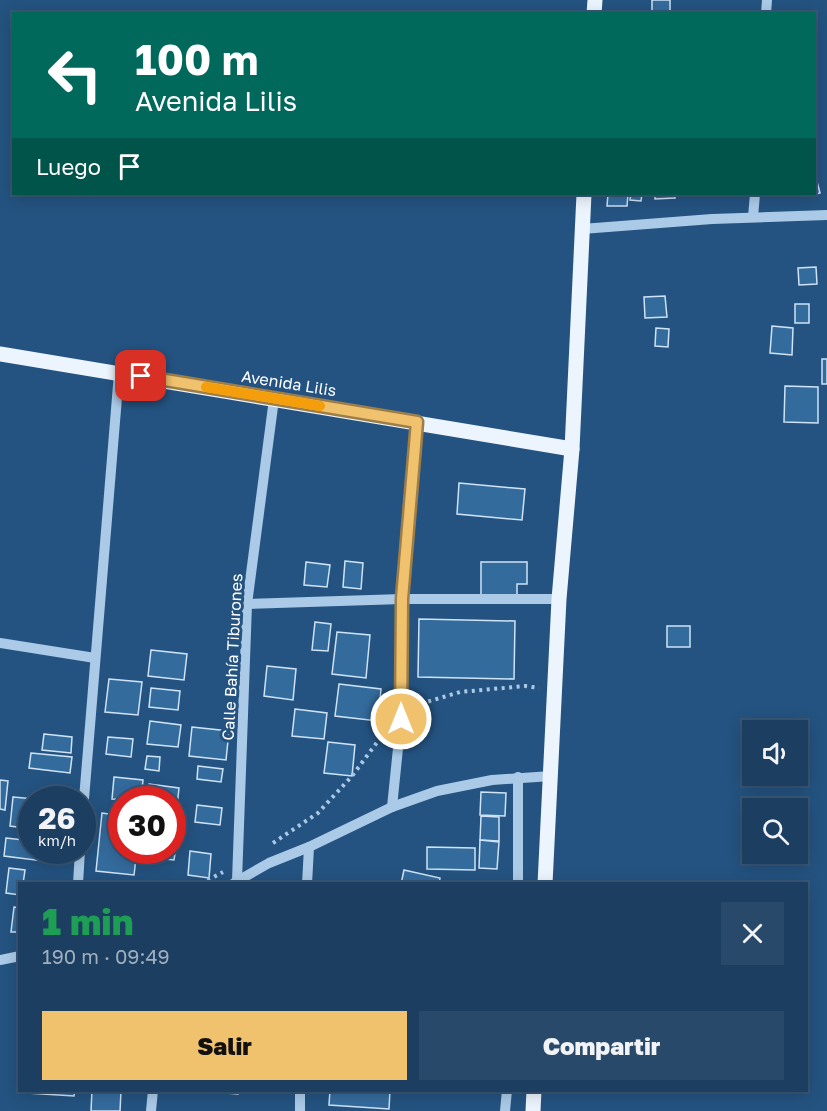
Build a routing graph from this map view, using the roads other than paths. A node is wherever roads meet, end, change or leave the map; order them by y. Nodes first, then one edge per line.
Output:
1 (584, 195) edge
2 (754, 195) edge
3 (827, 215) edge
4 (753, 217) junction
5 (582, 229) junction
6 (0, 354) edge
7 (119, 373) junction
8 (274, 399) junction
9 (417, 422) junction
10 (572, 449) junction
11 (402, 599) junction
12 (559, 599) junction
13 (247, 604) junction
14 (0, 643) edge
15 (95, 658) junction
16 (551, 776) junction
17 (518, 777) junction
18 (85, 786) edge
19 (392, 807) junction
20 (309, 847) junction
21 (79, 864) edge
22 (78, 882) edge
23 (235, 882) edge
24 (307, 882) edge
25 (518, 882) edge
26 (545, 882) edge
27 (18, 956) edge
28 (0, 960) edge
29 (153, 1092) edge
30 (300, 1092) edge
31 (507, 1092) edge
32 (534, 1092) edge
33 (151, 1111) edge
34 (300, 1111) edge
35 (505, 1111) edge
36 (533, 1111) edge

1 - 5 main road
2 - 4 street
3 - 4 street
4 - 5 street
5 - 10 main road
6 - 7 main road, Avenida Lilis
7 - 8 main road, Avenida Lilis
7 - 15 street
8 - 9 main road, Avenida Lilis
8 - 13 street, Calle Bahía Tiburones
9 - 10 main road, Avenida Lilis
9 - 11 street
10 - 12 main road
11 - 12 street
11 - 13 street
11 - 19 street
12 - 16 main road
13 - 23 street, Calle Bahía Tiburones
14 - 15 street
15 - 18 street
16 - 17 street
16 - 26 main road
17 - 19 street
17 - 25 street
19 - 20 street
20 - 23 street
20 - 24 street
21 - 22 street
27 - 28 street
29 - 33 street
30 - 34 street
31 - 35 street
32 - 36 main road

